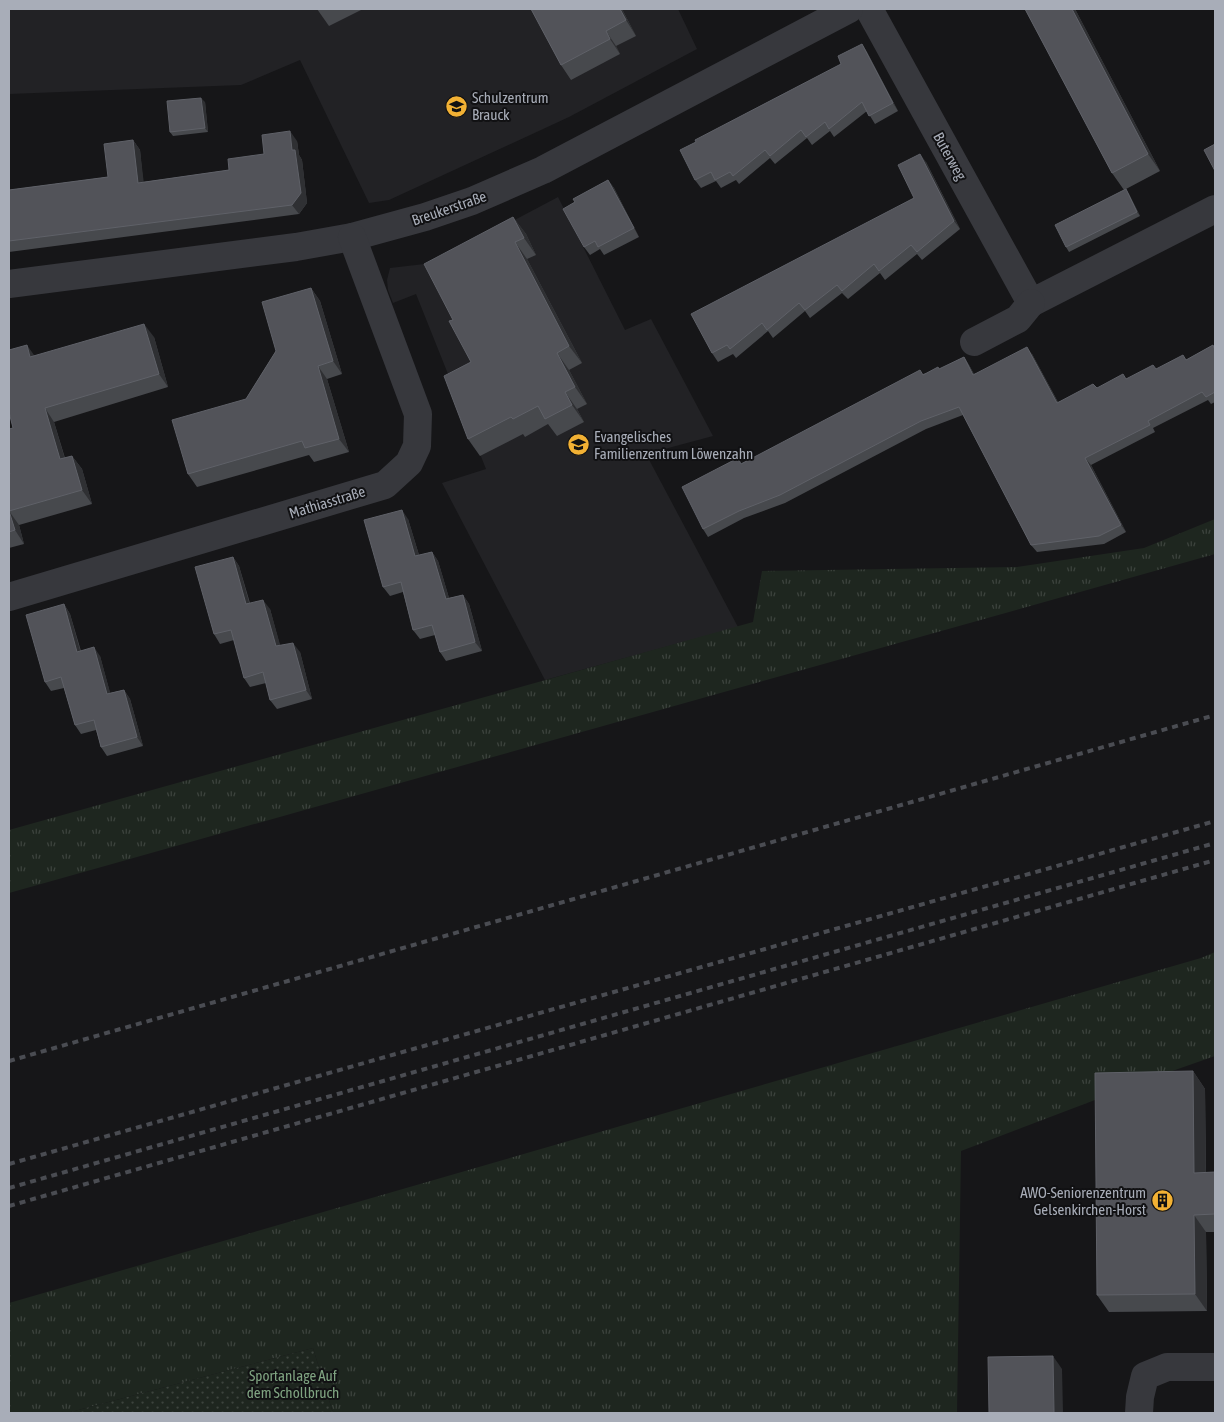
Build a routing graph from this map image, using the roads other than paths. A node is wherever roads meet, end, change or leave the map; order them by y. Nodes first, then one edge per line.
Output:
1 (849, 9) edge
2 (869, 9) edge
3 (1215, 209) edge
4 (352, 237) junction
5 (9, 284) edge
6 (1031, 303) junction
7 (974, 342) dead end
8 (9, 597) edge
9 (1215, 1366) edge
10 (1139, 1413) edge

1 - 4 street, Breukerstraße
2 - 6 street, Buterweg
3 - 6 street
4 - 5 street, Breukerstraße
4 - 8 street, Mathiasstraße
6 - 7 street
9 - 10 street

